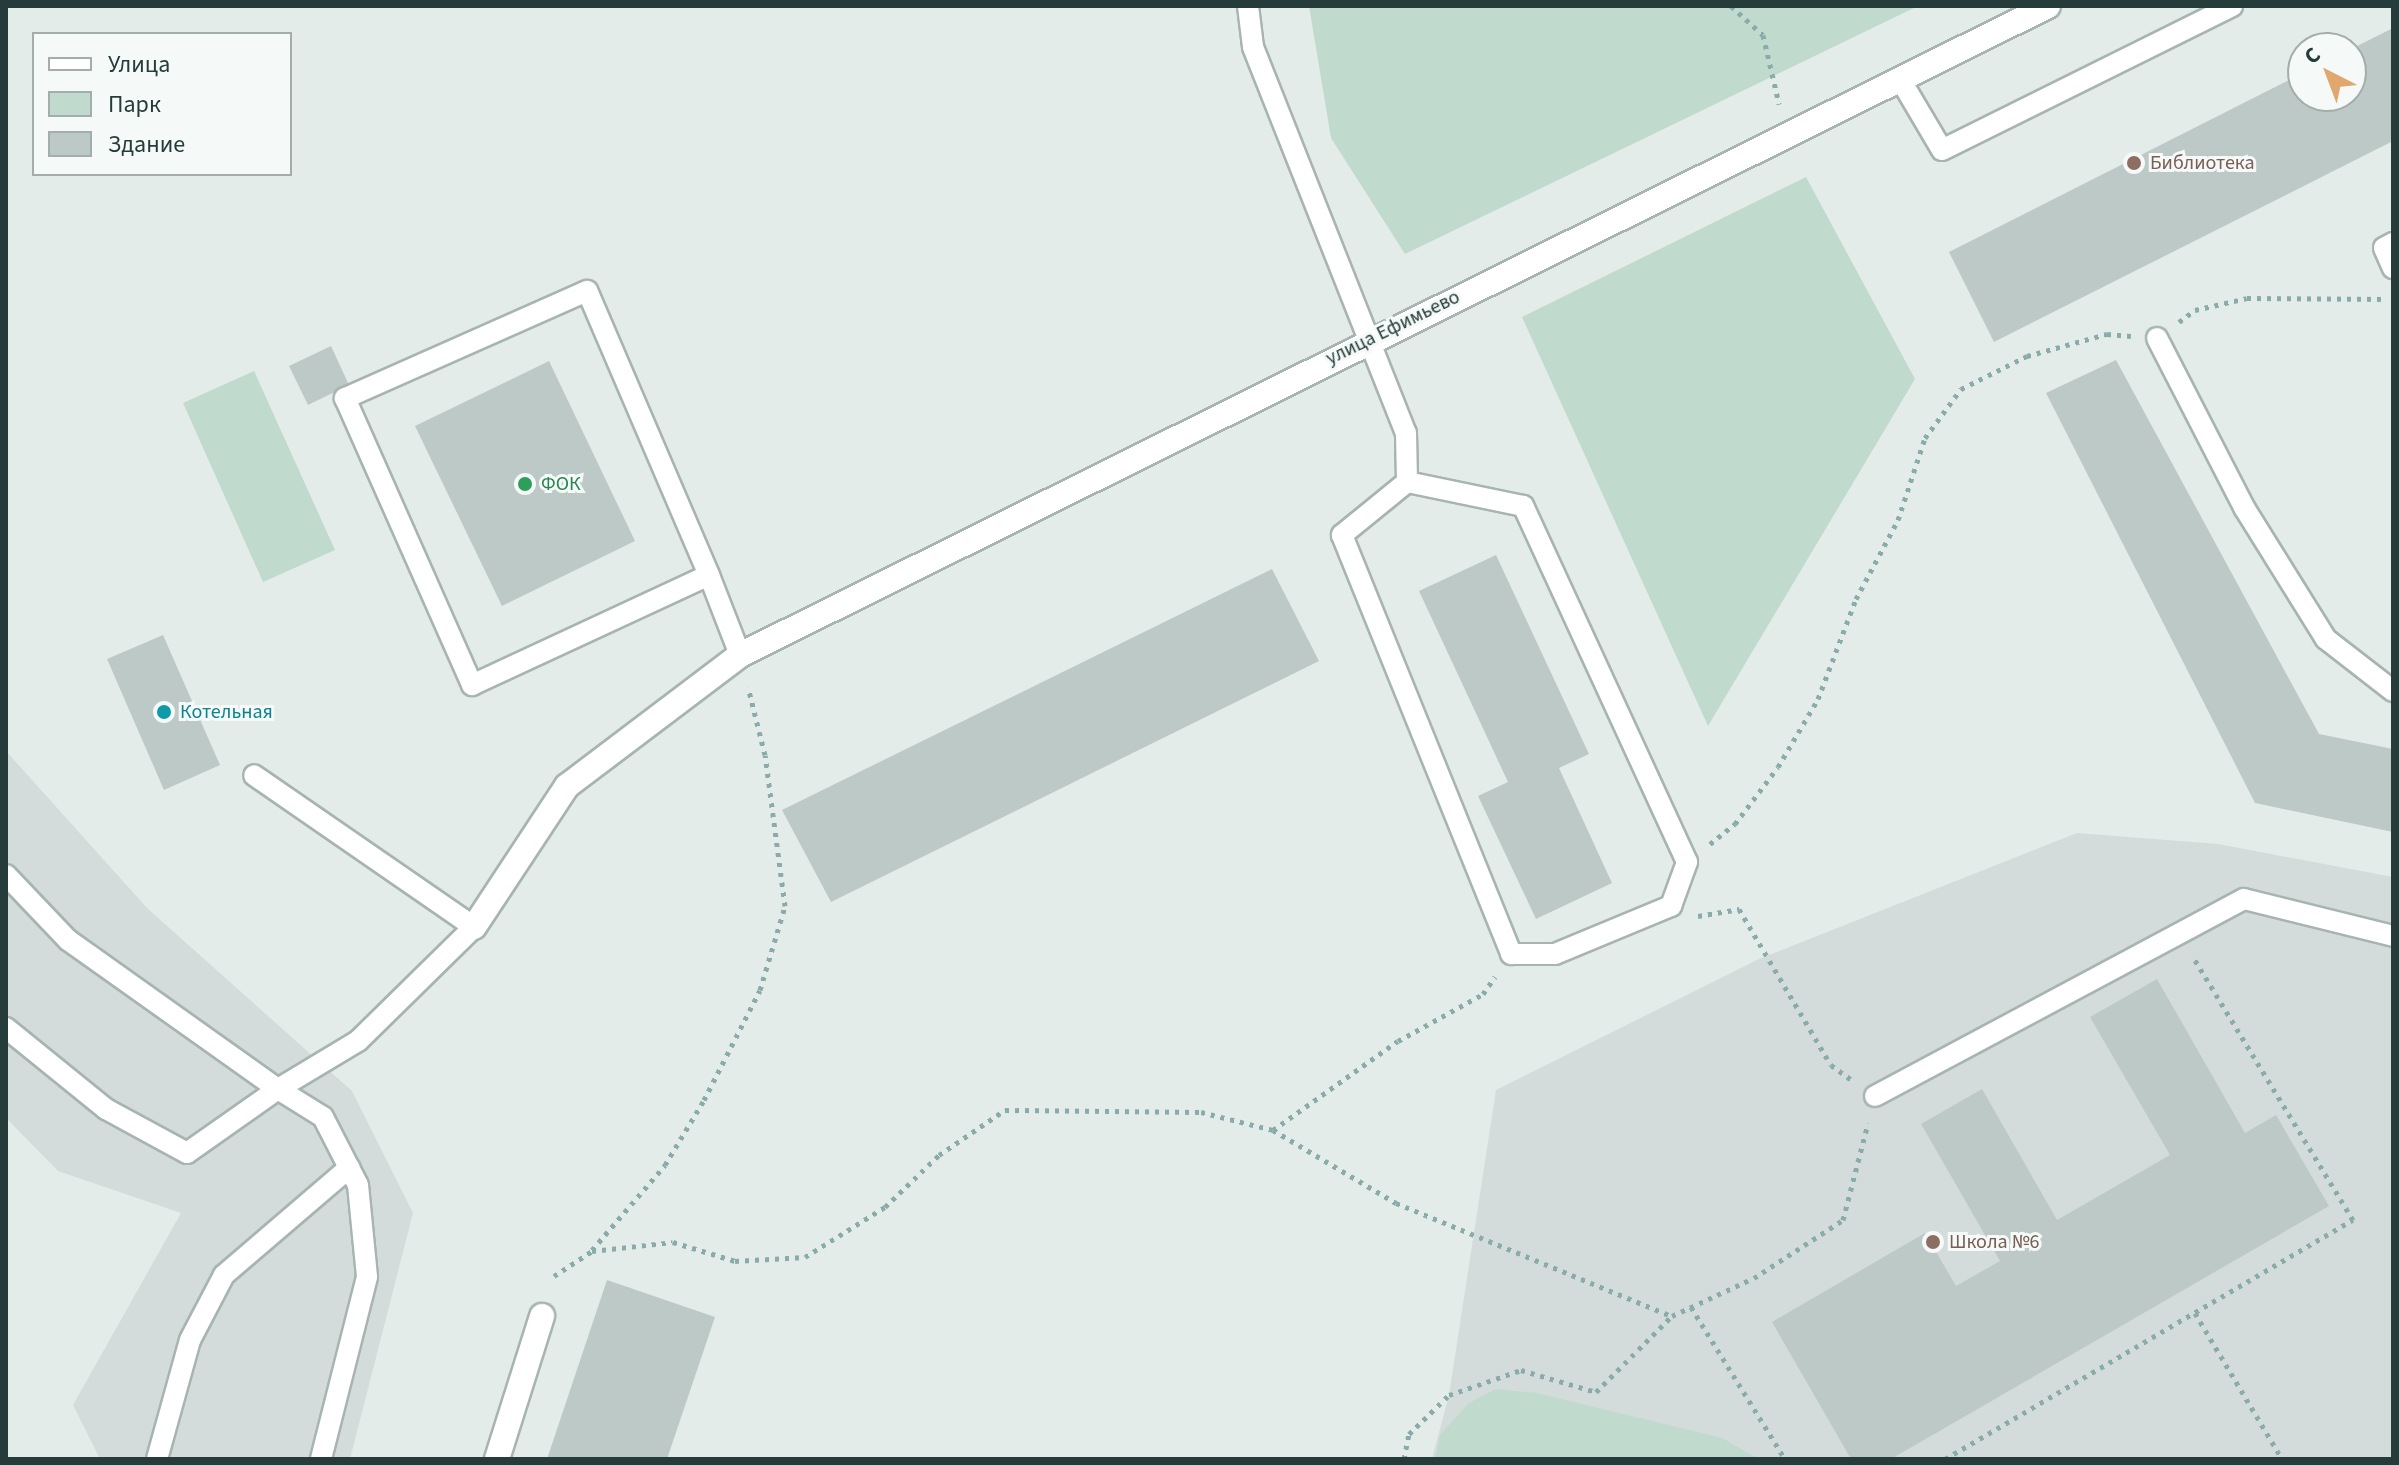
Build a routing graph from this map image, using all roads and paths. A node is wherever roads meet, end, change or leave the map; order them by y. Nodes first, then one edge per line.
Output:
1 (1248, 6) edge
2 (1731, 6) edge
3 (2048, 6) edge
4 (2232, 6) edge
5 (1900, 79) junction
6 (1788, 133) junction
7 (2393, 243) edge
8 (2393, 268) edge
9 (2393, 300) edge
10 (2157, 338) junction
11 (1366, 340) junction
12 (1407, 482) junction
13 (709, 575) junction
14 (740, 655) junction
15 (2393, 691) edge
16 (254, 775) dead end
17 (1687, 862) junction
18 (6, 875) edge
19 (1681, 919) dead end
20 (474, 927) junction
21 (2179, 934) junction
22 (2393, 936) edge
23 (1511, 954) junction
24 (6, 1028) edge
25 (278, 1089) junction
26 (1875, 1096) junction
27 (1273, 1130) junction
28 (349, 1168) junction
29 (592, 1251) junction
30 (554, 1276) dead end
31 (1691, 1307) junction
32 (2195, 1313) junction
33 (542, 1316) dead end
34 (1672, 1316) junction
35 (157, 1459) edge
36 (321, 1459) edge
37 (497, 1459) edge
38 (1404, 1459) edge
39 (1785, 1459) edge
40 (1945, 1459) edge
41 (2282, 1459) edge

1 - 11 lane
2 - 6 path
3 - 5 street, улица Ефимьево
4 - 5 lane
5 - 6 street, улица Ефимьево
6 - 11 street, улица Ефимьево
7 - 8 lane
9 - 10 path
10 - 15 lane
10 - 17 path
11 - 12 lane
11 - 14 street, улица Ефимьево
12 - 17 lane
12 - 23 lane
13 - 13 lane
13 - 14 lane
14 - 20 street, улица Ефимьево
14 - 29 path
16 - 20 lane
17 - 23 lane
18 - 25 lane
19 - 26 path
20 - 25 lane
21 - 22 lane
21 - 26 lane
21 - 32 path
23 - 27 path
24 - 25 lane
25 - 28 lane
26 - 31 path
27 - 29 path
27 - 34 path
28 - 35 lane
28 - 36 lane
29 - 30 path
31 - 34 path
31 - 39 path
32 - 40 path
32 - 41 path
33 - 37 street
34 - 38 path

